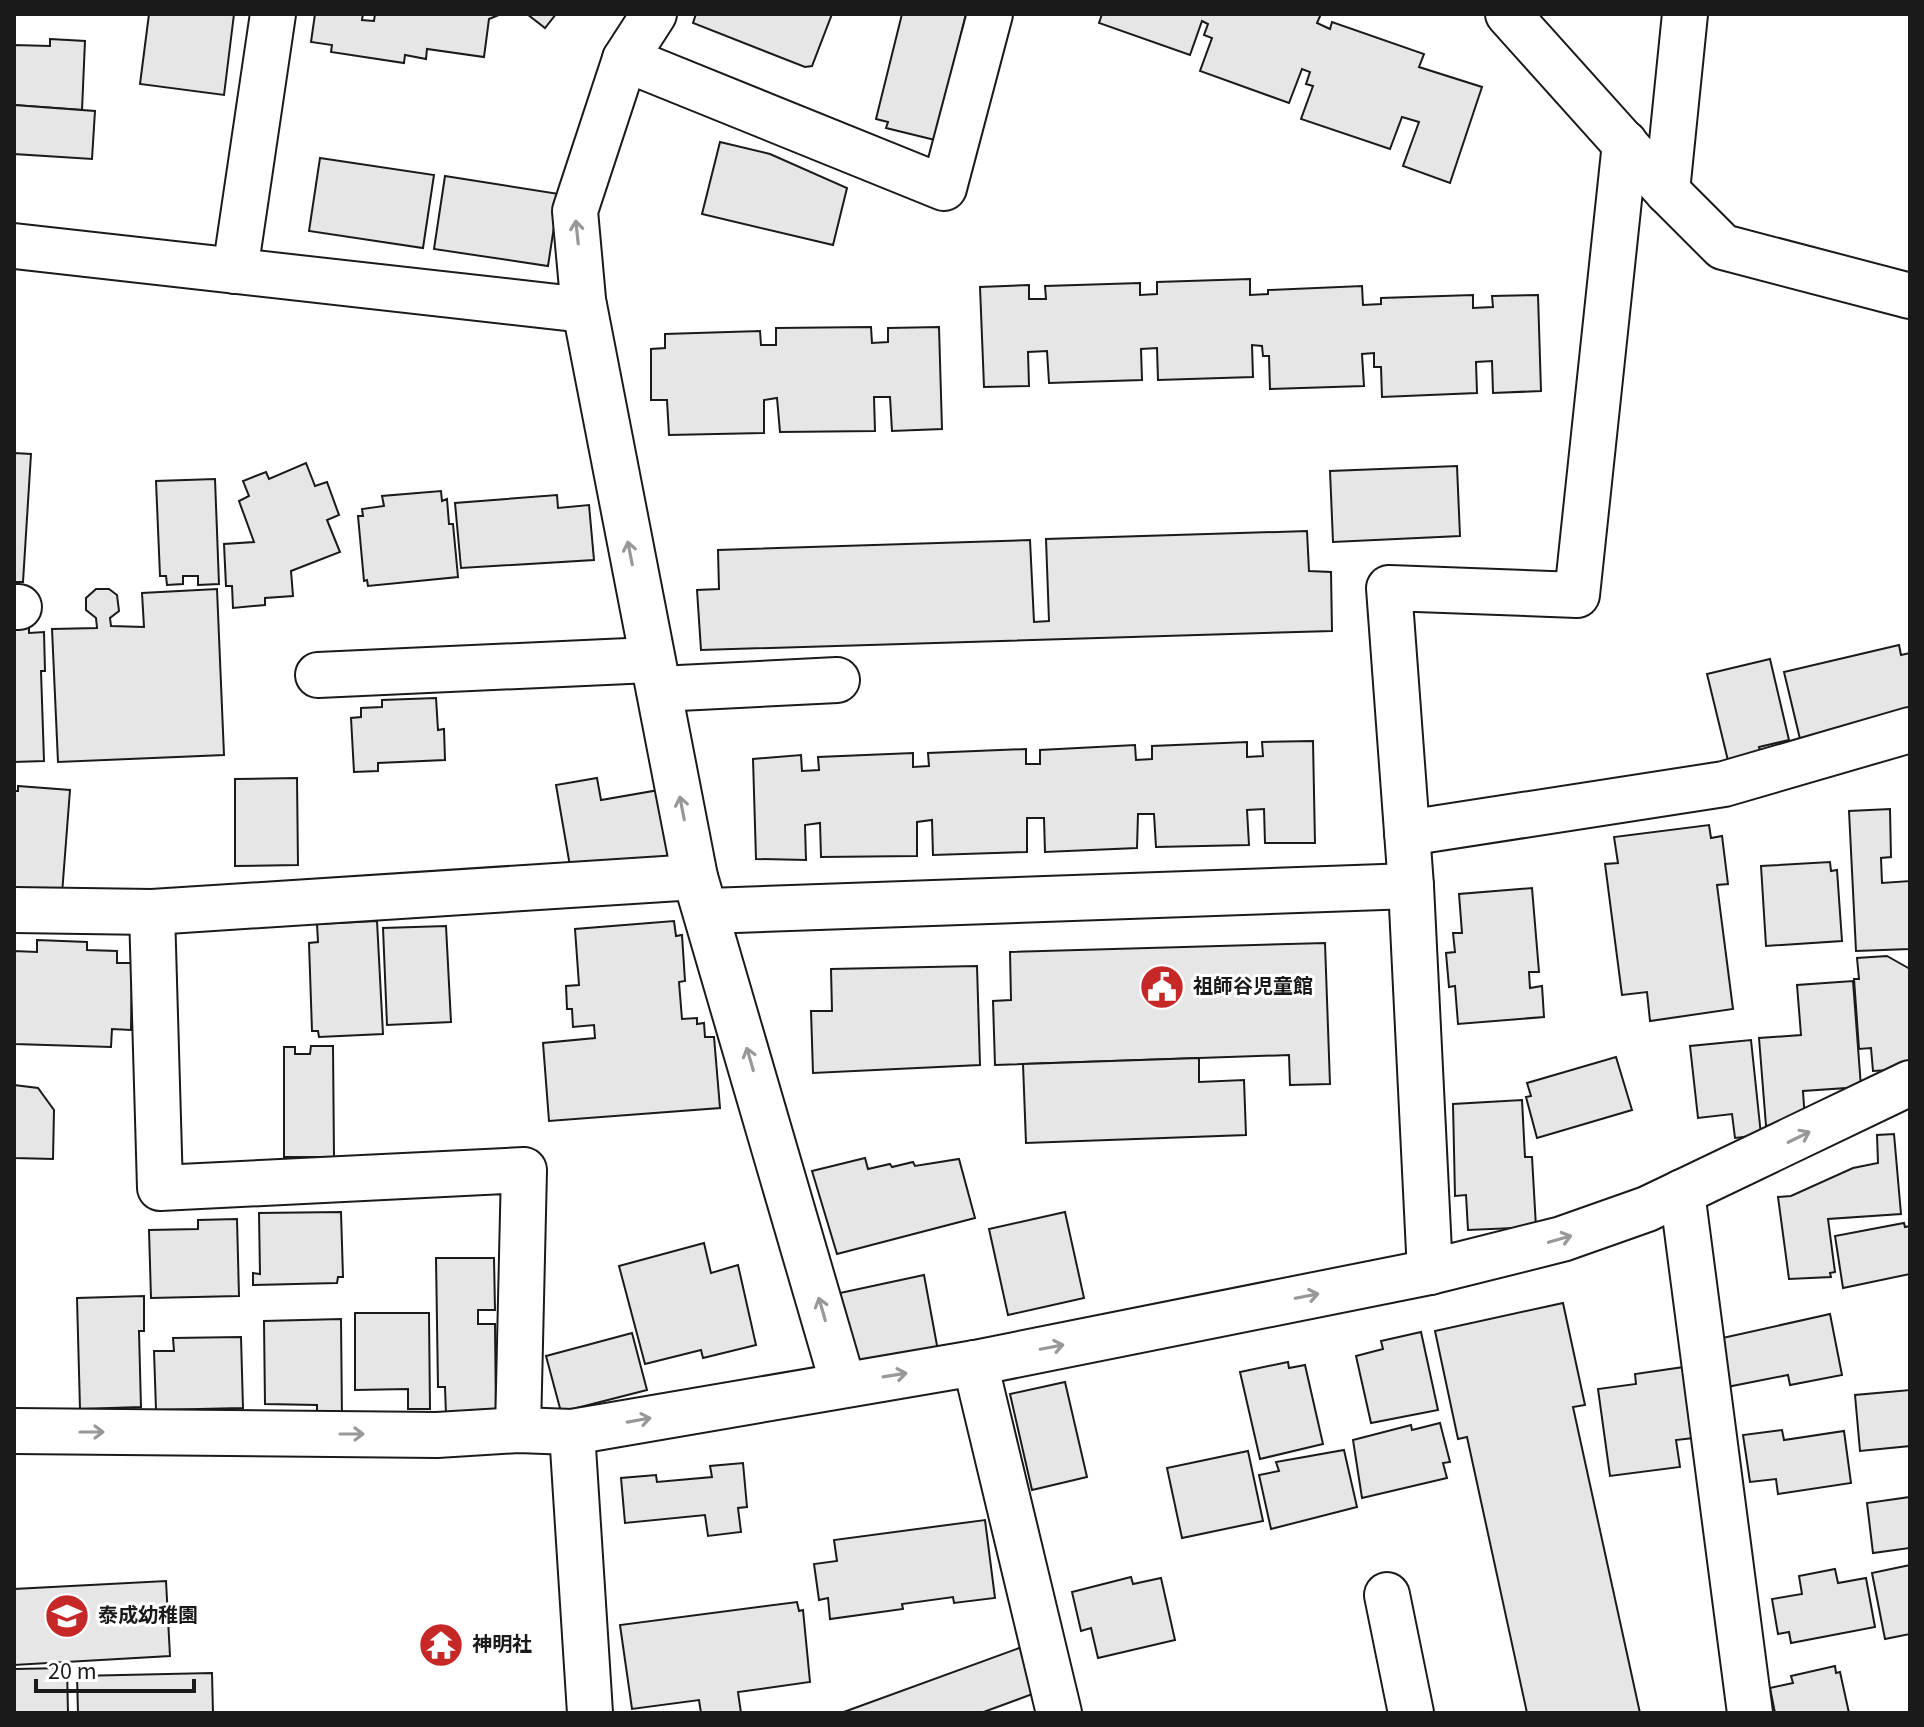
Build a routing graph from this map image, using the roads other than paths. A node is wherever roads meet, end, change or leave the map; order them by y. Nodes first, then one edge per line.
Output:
1 (273, 14) edge
2 (654, 14) edge
3 (990, 14) edge
4 (1508, 14) edge
5 (1685, 14) edge
6 (625, 59) junction
7 (1625, 143) junction
8 (1667, 191) junction
9 (14, 246) edge
10 (235, 271) junction
11 (1910, 296) edge
12 (584, 307) junction
13 (318, 675) dead end
14 (655, 675) junction
15 (837, 680) dead end
16 (1910, 730) edge
17 (1407, 833) junction
18 (1411, 886) junction
19 (702, 894) junction
20 (14, 910) edge
21 (152, 912) junction
22 (1910, 1083) edge
23 (1682, 1192) junction
24 (1430, 1272) junction
25 (975, 1363) junction
26 (843, 1384) junction
27 (518, 1430) junction
28 (14, 1431) edge
29 (572, 1432) junction
30 (1387, 1595) dead end
31 (590, 1713) edge
32 (1059, 1713) edge
33 (1411, 1713) edge
34 (1750, 1713) edge

1 - 10 street
2 - 6 street
3 - 6 street
4 - 7 street
5 - 8 street
12 -> 6 street
7 - 8 street
7 - 17 street
8 - 11 street
9 - 10 street
10 - 12 street
14 -> 12 street
13 - 14 street
14 - 15 street
19 -> 14 street
16 - 17 street
17 - 18 street
18 - 19 street
18 - 24 street
19 - 21 street
26 -> 19 street
20 - 21 street
21 - 27 street
23 -> 22 street
24 -> 23 street
23 - 34 street
25 -> 24 street
26 -> 25 street
25 - 32 street
29 -> 26 street
28 -> 27 street
27 - 29 street
29 - 31 street
30 - 33 street

